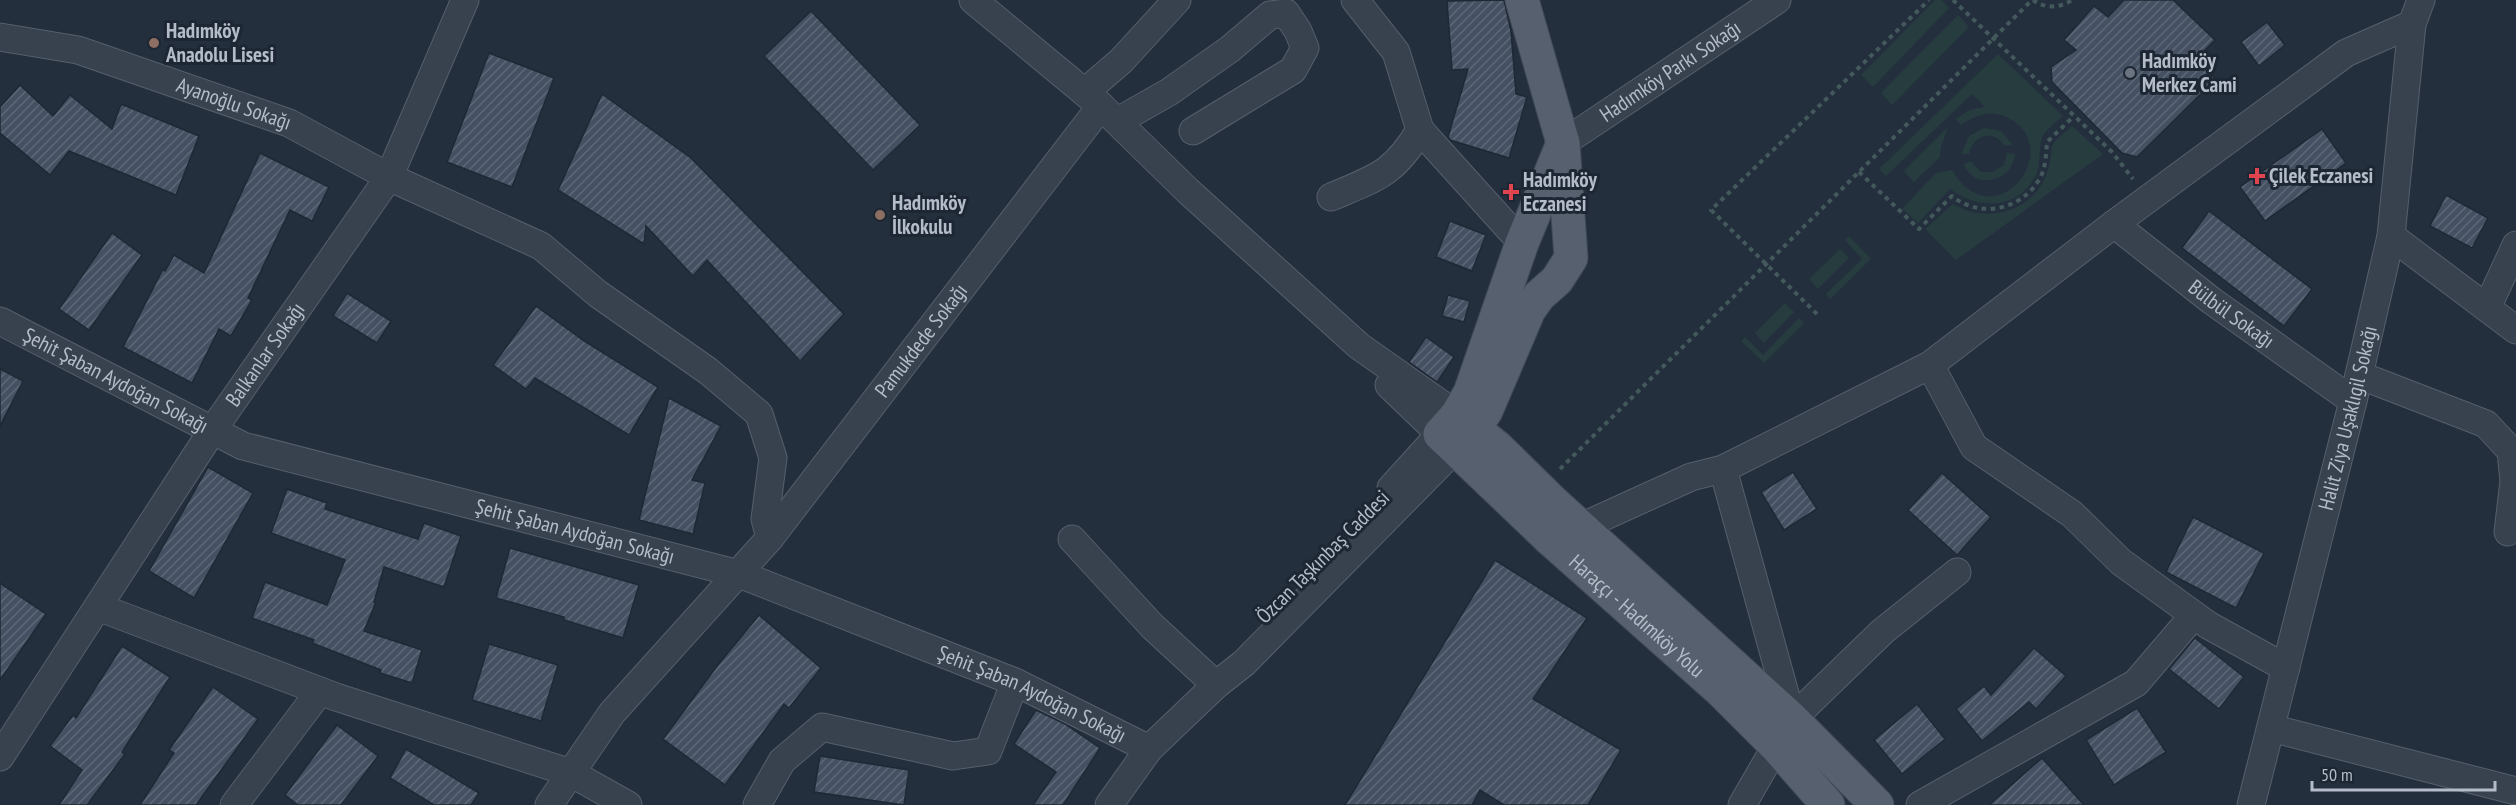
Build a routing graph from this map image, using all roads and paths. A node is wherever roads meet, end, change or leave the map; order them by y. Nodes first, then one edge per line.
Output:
1 (465, 0) edge
2 (973, 0) edge
3 (1177, 0) edge
4 (1355, 0) edge
5 (1522, 0) edge
6 (1777, 0) edge
7 (1929, 0) edge
8 (1953, 0) edge
9 (2032, 0) edge
10 (2072, 0) edge
11 (2416, 12) edge
12 (0, 37) edge
13 (1994, 39) junction
14 (1101, 106) junction
15 (2074, 116) junction
16 (1420, 130) junction
17 (1193, 131) dead end
18 (1563, 143) junction
19 (1859, 172) junction
20 (389, 177) junction
21 (1331, 197) dead end
22 (2148, 199) junction
23 (2114, 224) junction
24 (2391, 236) junction
25 (1522, 243) junction
26 (2516, 245) edge
27 (1766, 265) junction
28 (2487, 308) junction
29 (1817, 314) dead end
30 (0, 321) edge
31 (2516, 330) edge
32 (1930, 365) junction
33 (2359, 375) junction
34 (2353, 401) junction
35 (212, 431) junction
36 (1457, 431) junction
37 (1723, 469) junction
38 (1554, 475) dead end
39 (1581, 527) junction
40 (2508, 532) dead end
41 (770, 538) junction
42 (1072, 539) dead end
43 (1957, 572) dead end
44 (739, 574) junction
45 (98, 607) junction
46 (2194, 615) junction
47 (2286, 668) junction
48 (1015, 682) junction
49 (1216, 685) junction
50 (320, 691) junction
51 (2271, 728) junction
52 (1784, 733) junction
53 (1149, 749) junction
54 (0, 757) edge
55 (571, 774) junction
56 (2516, 790) edge
57 (234, 805) edge
58 (549, 805) edge
59 (628, 805) edge
60 (757, 805) edge
61 (1108, 805) edge
62 (1742, 805) edge
63 (1828, 805) edge
64 (1877, 805) edge
65 (1920, 805) edge
66 (2251, 805) edge

1 - 20 street, Balkanlar Sokağı
2 - 14 street
3 - 14 street
4 - 16 street
5 - 18 main road
6 - 18 street, Hadımköy Parkı Sokağı
7 - 27 path
8 - 13 path
9 - 10 path
9 - 13 path
11 - 22 street
11 - 24 street, Halit Ziya Uşaklıgil Sokağı
12 - 20 street, Ayanoğlu Sokağı
13 - 15 path
13 - 19 path
14 - 17 street
14 - 36 street
14 - 41 street, Pamukdede Sokağı
15 - 19 path
15 - 22 path
16 - 21 street
16 - 25 street
18 - 25 main road
18 - 36 main road
19 - 27 path
20 - 35 street, Balkanlar Sokağı
20 - 41 street, Ayanoğlu Sokağı
22 - 23 street
23 - 32 street
23 - 34 street, Bülbül Sokağı
24 - 28 street
24 - 33 street, Halit Ziya Uşaklıgil Sokağı
25 - 36 main road
26 - 28 street
27 - 29 path
27 - 38 path
28 - 31 street
30 - 35 street, Şehit Şaban Aydoğan Sokağı
32 - 37 street
32 - 46 street
33 - 34 street, Halit Ziya Uşaklıgil Sokağı
33 - 40 street
34 - 47 street, Halit Ziya Uşaklıgil Sokağı
35 - 44 street, Şehit Şaban Aydoğan Sokağı
35 - 45 street, Balkanlar Sokağı
36 - 39 main road
36 - 49 street, Özcan Taşkınbaş Caddesi
36 - 52 main road, Haraççı - Hadımköy Yolu
37 - 39 street
37 - 52 street
39 - 52 main road
41 - 44 street, Pamukdede Sokağı
42 - 49 street
43 - 52 street
44 - 48 street, Şehit Şaban Aydoğan Sokağı
44 - 55 street, Pamukdede Sokağı
45 - 50 street
45 - 54 street, Balkanlar Sokağı
46 - 47 street
46 - 65 street
47 - 51 street, Halit Ziya Uşaklıgil Sokağı
48 - 53 street, Şehit Şaban Aydoğan Sokağı
48 - 60 street
49 - 53 street, Özcan Taşkınbaş Caddesi
50 - 55 street
50 - 57 street
51 - 56 street
51 - 66 street, Halit Ziya Uşaklıgil Sokağı
52 - 62 street
52 - 63 main road, Haraççı - Hadımköy Yolu
52 - 64 main road
53 - 61 street, Özcan Taşkınbaş Caddesi
55 - 58 street, Pamukdede Sokağı
55 - 59 street

